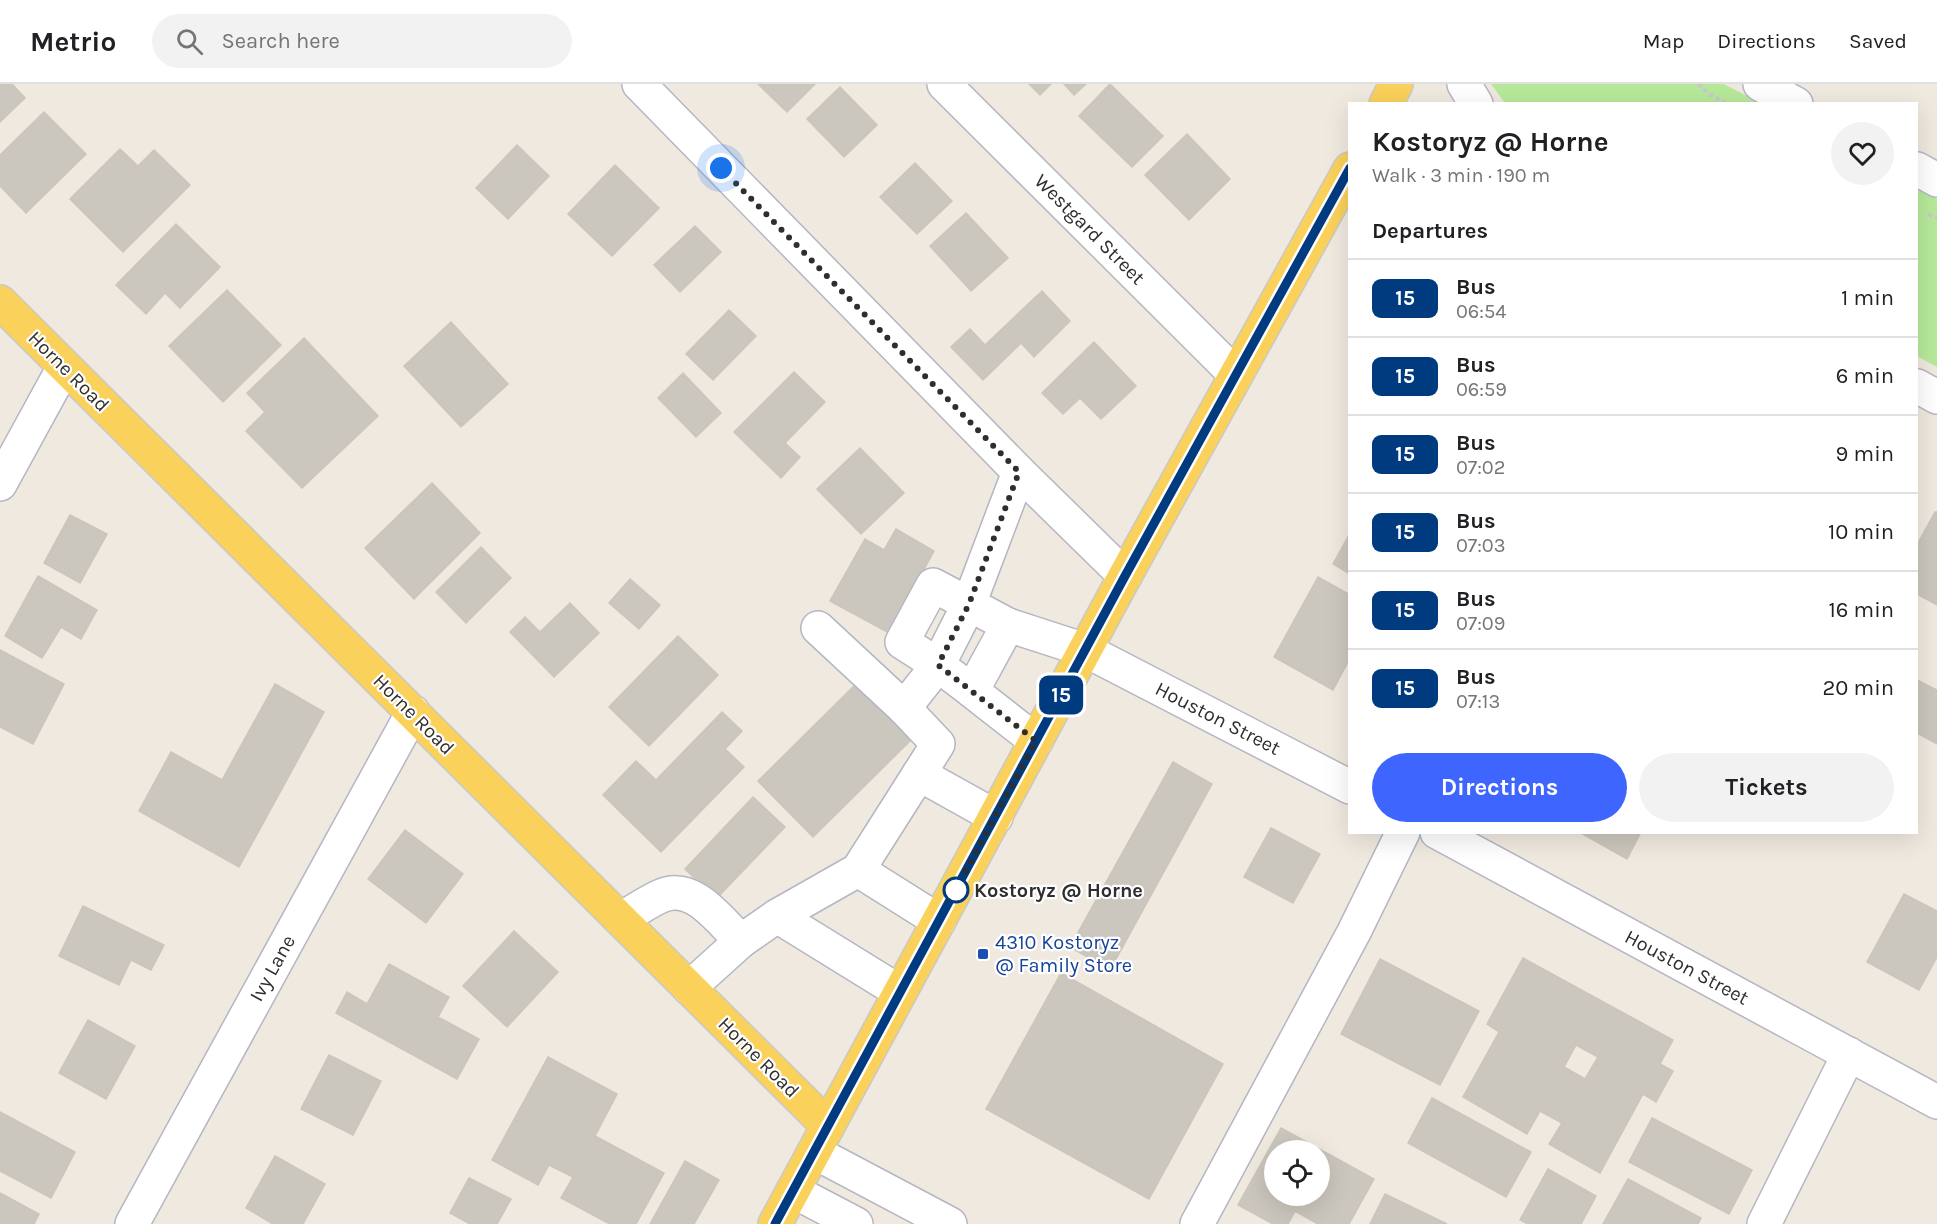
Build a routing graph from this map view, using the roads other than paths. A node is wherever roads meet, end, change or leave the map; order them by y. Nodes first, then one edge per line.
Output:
1 (639, 84) edge
2 (944, 84) edge
3 (1396, 84) edge
4 (1464, 84) edge
5 (1760, 84) edge
6 (1387, 102) edge
7 (1475, 102) edge
8 (1792, 102) edge
9 (1918, 170) edge
10 (1348, 173) edge
11 (1937, 180) edge
12 (0, 302) edge
13 (64, 367) junction
14 (1236, 375) junction
15 (1918, 388) edge
16 (1937, 397) edge
17 (1019, 472) junction
18 (0, 484) edge
19 (1125, 576) junction
20 (969, 604) junction
21 (1008, 625) junction
22 (818, 628) dead end
23 (1085, 650) junction
24 (938, 665) junction
25 (972, 691) junction
26 (904, 708) junction
27 (413, 712) junction
28 (1036, 741) junction
29 (919, 774) junction
30 (1348, 786) edge
31 (996, 817) junction
32 (1402, 834) edge
33 (1441, 834) edge
34 (858, 870) junction
35 (777, 916) junction
36 (620, 919) junction
37 (939, 921) junction
38 (741, 941) junction
39 (689, 988) junction
40 (900, 992) junction
41 (1849, 1054) junction
42 (1937, 1102) edge
43 (821, 1139) junction
44 (793, 1191) junction
45 (132, 1224) edge
46 (775, 1224) edge
47 (856, 1224) edge
48 (950, 1224) edge
49 (1197, 1224) edge
50 (1764, 1224) edge

1 - 17 street
2 - 14 street, Westgard Street
3 - 6 main road
4 - 7 street
5 - 8 street
9 - 11 street
10 - 14 main road
12 - 13 main road, Horne Road
13 - 18 street
13 - 27 main road, Horne Road
14 - 19 main road
15 - 16 street
17 - 19 street
17 - 20 street
19 - 23 main road
20 - 21 street, Houston Street
20 - 24 street, Houston Street
21 - 23 street, Houston Street
21 - 25 street
22 - 26 street
23 - 28 main road
23 - 30 street, Houston Street
24 - 25 street
24 - 26 street
25 - 28 street
26 - 29 street
27 - 36 main road, Horne Road
27 - 45 street, Ivy Lane
28 - 31 main road
29 - 31 street
29 - 34 street
31 - 37 main road
32 - 49 street
33 - 41 street, Houston Street
34 - 35 street
34 - 37 street
35 - 38 street
35 - 40 street
36 - 38 street
36 - 39 main road, Horne Road
37 - 40 main road
38 - 39 street
39 - 43 main road, Horne Road
40 - 43 main road
41 - 42 street, Houston Street
41 - 50 street
43 - 44 main road
43 - 48 street
44 - 46 main road
44 - 47 street

